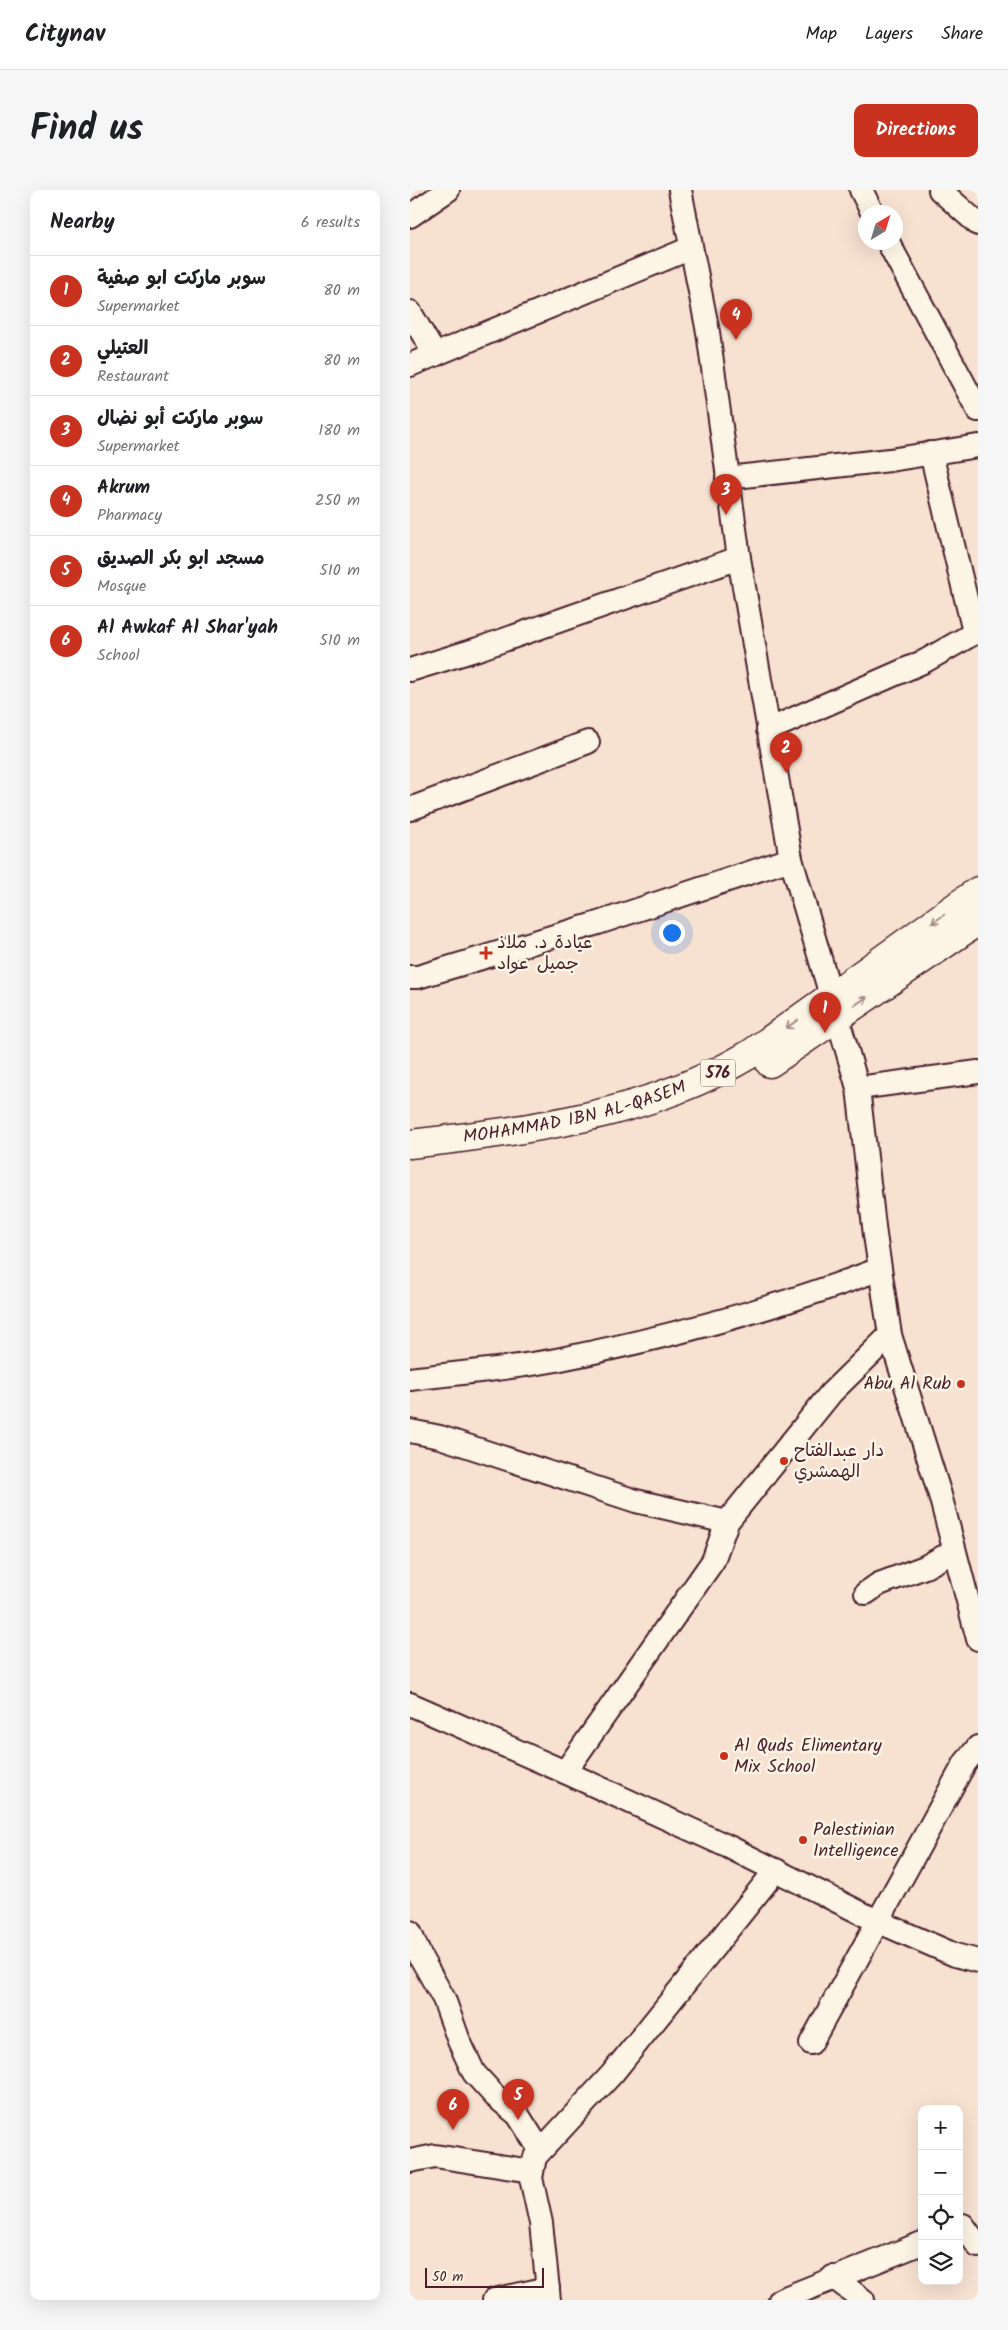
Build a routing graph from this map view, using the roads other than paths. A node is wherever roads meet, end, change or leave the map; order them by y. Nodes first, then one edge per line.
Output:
1 (448, 190) edge
2 (680, 190) edge
3 (861, 190) edge
4 (940, 190) edge
5 (868, 205) edge
6 (410, 216) edge
7 (978, 224) edge
8 (691, 248) junction
9 (892, 250) edge
10 (410, 312) edge
11 (435, 355) junction
12 (410, 365) edge
13 (978, 410) edge
14 (978, 446) edge
15 (931, 453) junction
16 (727, 478) junction
17 (739, 558) junction
18 (976, 632) edge
19 (410, 670) edge
20 (768, 730) junction
21 (588, 742) dead end
22 (410, 809) edge
23 (792, 860) junction
24 (978, 891) edge
25 (978, 921) edge
26 (410, 976) edge
27 (834, 1006) junction
28 (978, 1072) edge
29 (858, 1088) junction
30 (410, 1144) edge
31 (410, 1162) edge
32 (880, 1269) junction
33 (890, 1335) junction
34 (410, 1379) edge
35 (410, 1431) edge
36 (727, 1522) junction
37 (954, 1551) junction
38 (866, 1593) dead end
39 (978, 1639) edge
40 (410, 1704) edge
41 (978, 1747) edge
42 (566, 1772) junction
43 (776, 1870) junction
44 (876, 1921) junction
45 (410, 1932) edge
46 (978, 1961) edge
47 (811, 2043) dead end
48 (540, 2150) junction
49 (410, 2161) edge
50 (531, 2171) junction
51 (967, 2224) edge
52 (918, 2245) edge
53 (978, 2246) edge
54 (833, 2277) junction
55 (548, 2294) edge
56 (494, 2300) edge
57 (780, 2300) edge
58 (863, 2300) edge

1 - 6 street
2 - 8 street
3 - 5 street
4 - 7 street
8 - 11 street
8 - 16 street
9 - 13 street
10 - 11 street
11 - 12 street
14 - 15 street
15 - 16 street
15 - 18 street
16 - 17 street
17 - 19 street
17 - 20 street
18 - 20 street
20 - 23 street
21 - 22 street
23 - 26 street
23 - 27 street
24 -> 27 main road, MOHAMMAD IBN AL-QASEM / 576
27 -> 25 main road, MOHAMMAD IBN AL-QASEM / 576
27 - 29 street
27 -> 30 main road, MOHAMMAD IBN AL-QASEM / 576
27 - 31 main road, MOHAMMAD IBN AL-QASEM / 576
28 - 29 street
29 - 32 street
32 - 33 street
32 - 34 street
33 - 36 street
33 - 37 street
35 - 36 street
36 - 42 street
37 - 38 street
37 - 39 street
40 - 42 street
41 - 44 street
42 - 43 street
43 - 44 street
43 - 48 street
44 - 46 street
44 - 47 street
45 - 48 street
48 - 50 street
49 - 50 street
50 - 55 street
51 - 53 street
52 - 54 street
54 - 57 street
54 - 58 street
55 - 56 street

